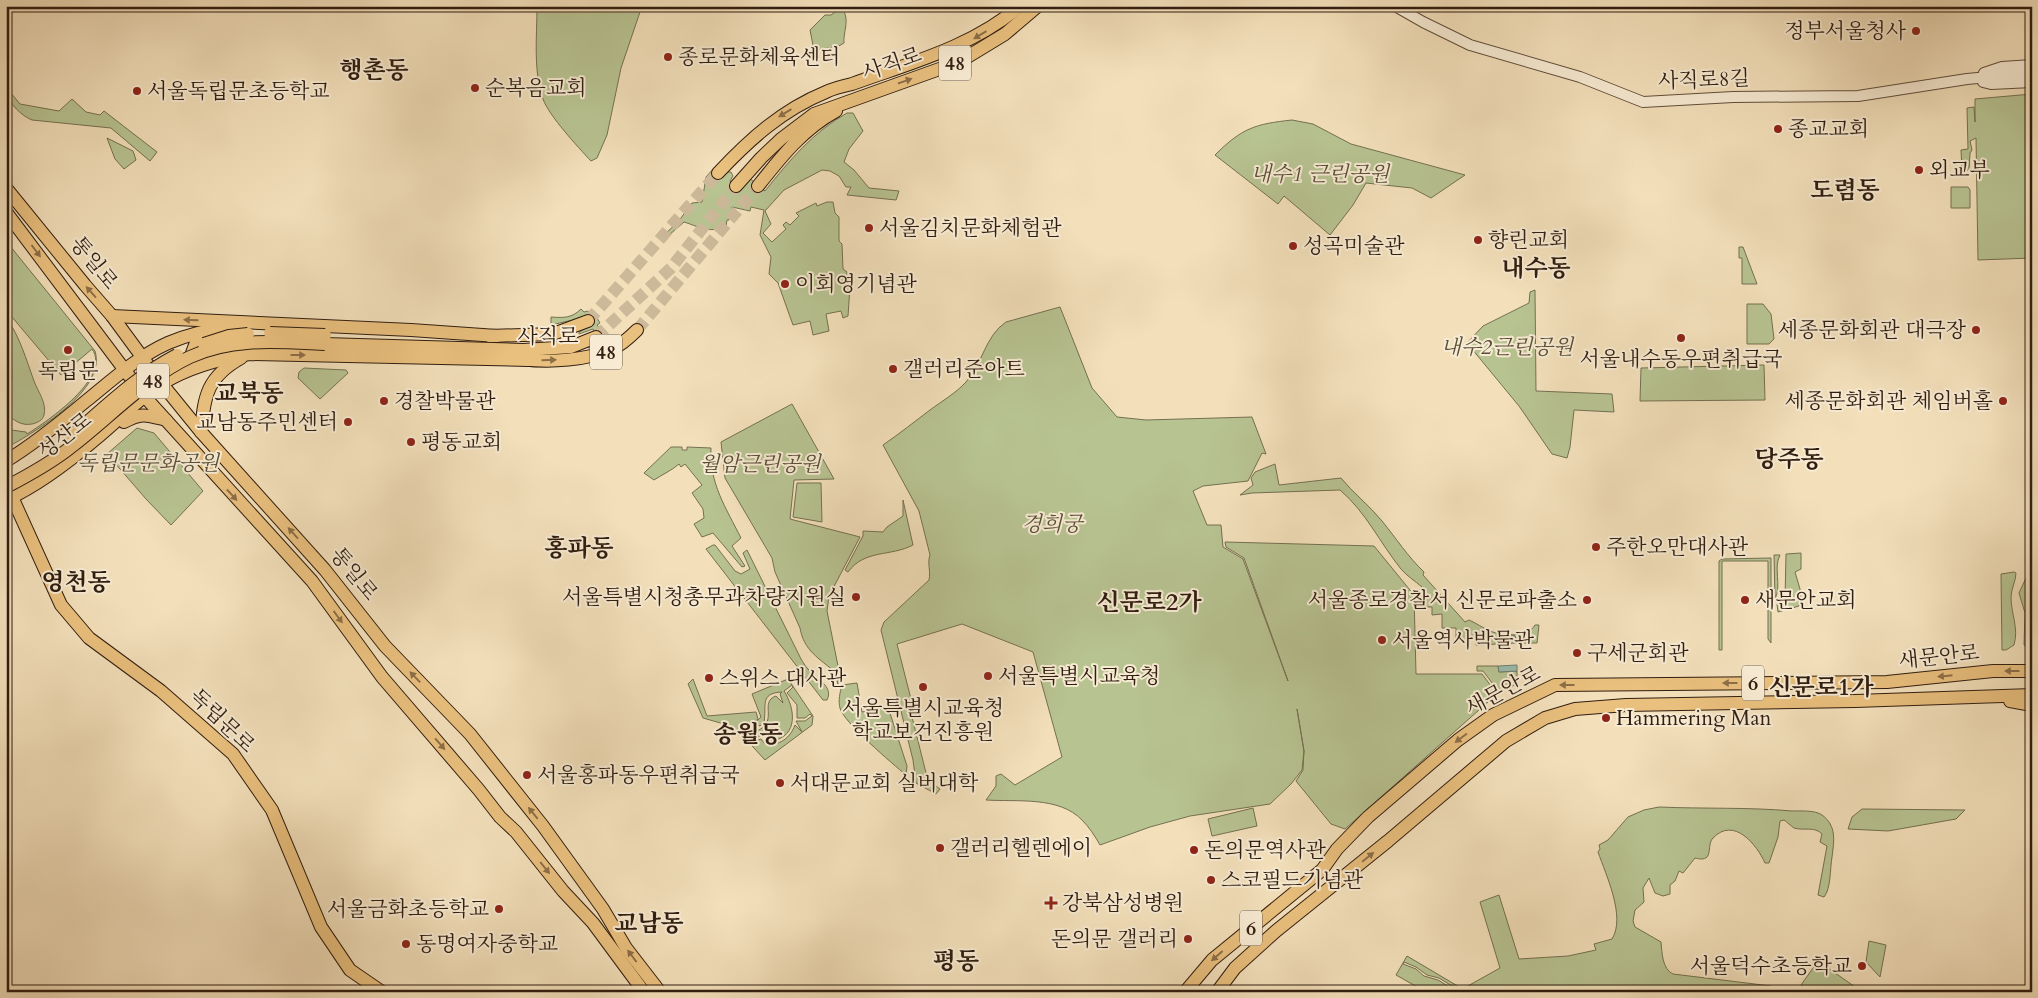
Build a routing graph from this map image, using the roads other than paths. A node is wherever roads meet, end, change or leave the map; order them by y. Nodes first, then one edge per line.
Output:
1 (1020, 6) edge
2 (1038, 6) edge
3 (1395, 6) edge
4 (2032, 65) edge
5 (2032, 73) edge
6 (1967, 79) junction
7 (2032, 82) edge
8 (845, 86) junction
9 (859, 97) junction
10 (718, 173) tunnel mouth
11 (758, 186) tunnel mouth
12 (6, 188) edge
13 (6, 212) edge
14 (112, 316) junction
15 (257, 323) junction
16 (638, 330) tunnel mouth
17 (206, 332) junction
18 (497, 336) junction
19 (325, 339) junction
20 (446, 343) junction
21 (111, 350) junction
22 (249, 354) junction
23 (143, 357) junction
24 (529, 360) junction
25 (208, 363) junction
26 (125, 368) junction
27 (110, 380) junction
28 (162, 384) junction
29 (146, 397) junction
30 (87, 401) junction
31 (166, 420) junction
32 (201, 432) junction
33 (98, 437) junction
34 (6, 462) edge
35 (6, 478) edge
36 (8, 495) edge
37 (325, 570) junction
38 (312, 581) junction
39 (2032, 671) edge
40 (2032, 695) edge
41 (1982, 696) junction
42 (2032, 705) edge
43 (382, 992) edge
44 (644, 992) edge
45 (660, 992) edge
46 (1185, 992) edge
47 (1217, 992) edge

1 -> 8 main road, 사직로 / 48
9 -> 2 main road, 사직로 / 48
3 - 6 street, 사직로8길
4 - 6 street
5 - 6 street, 사직로8길
6 - 7 street
8 - 9 main road, 사직로 / 48
8 -> 10 main road, 사직로 / 48
9 - 11 main road, 사직로 / 48
14 -> 12 main road, 통일로
13 -> 21 main road, 통일로
15 -> 14 main road
14 - 23 main road, 통일로
15 - 17 main road
15 - 18 main road
24 -> 16 main road, 사직로 / 48
17 - 23 main road
17 - 25 main road
18 - 20 main road, 사직로 / 48
18 - 20 main road, 사직로 / 48
19 - 20 main road, 사직로 / 48
19 - 35 main road, 48, bridge
19 - 36 main road, 48, bridge
20 - 24 main road, 사직로
21 - 26 main road, 통일로
21 - 27 main road
22 -> 24 main road, 성산로
22 - 25 main road, 성산로
22 - 32 main road
23 - 26 main road
23 - 28 main road, 통일로
25 - 28 main road, 성산로
26 - 27 main road
26 - 29 main road, 통일로
27 - 30 main road
28 - 29 main road, 성산로
28 - 32 main road, 통일로
29 - 31 main road, 통일로
29 - 33 main road, 성산로 / 48
30 - 33 main road
30 - 34 main road
31 - 33 main road
31 -> 38 main road, 통일로
37 -> 32 main road, 통일로
33 - 36 main road, 성산로 / 48
36 - 43 main road, 독립문로
37 - 38 main road
45 -> 37 main road, 통일로
38 -> 44 main road, 통일로
39 -> 46 main road, 새문안로 / 6
40 - 41 main road, 새문안로 / 6
41 - 42 main road
47 -> 41 main road, 새문안로 / 6

